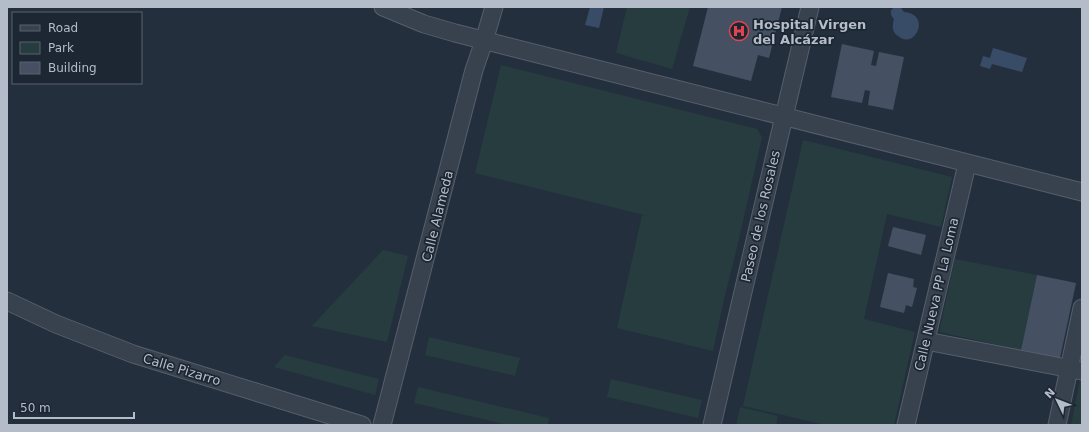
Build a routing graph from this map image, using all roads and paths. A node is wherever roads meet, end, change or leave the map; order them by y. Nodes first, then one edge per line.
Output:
1 (383, 7) edge
2 (494, 7) edge
3 (810, 7) edge
4 (484, 41) junction
5 (784, 117) junction
6 (967, 164) junction
7 (1082, 192) edge
8 (7, 301) edge
9 (1082, 308) edge
10 (926, 341) junction
11 (1075, 370) edge
12 (362, 425) edge
13 (382, 425) edge
14 (712, 425) edge
15 (906, 425) edge
16 (1057, 425) edge

1 - 4 street
2 - 4 street, Calle Alameda
3 - 5 street, Paseo de los Rosales
4 - 5 street
4 - 13 street, Calle Alameda
5 - 6 street
5 - 14 street, Paseo de los Rosales
6 - 7 street
6 - 10 street, Calle Nueva PP La Loma
8 - 12 street, Calle Pizarro
9 - 11 street
10 - 11 street
10 - 15 street, Calle Nueva PP La Loma
11 - 16 street

